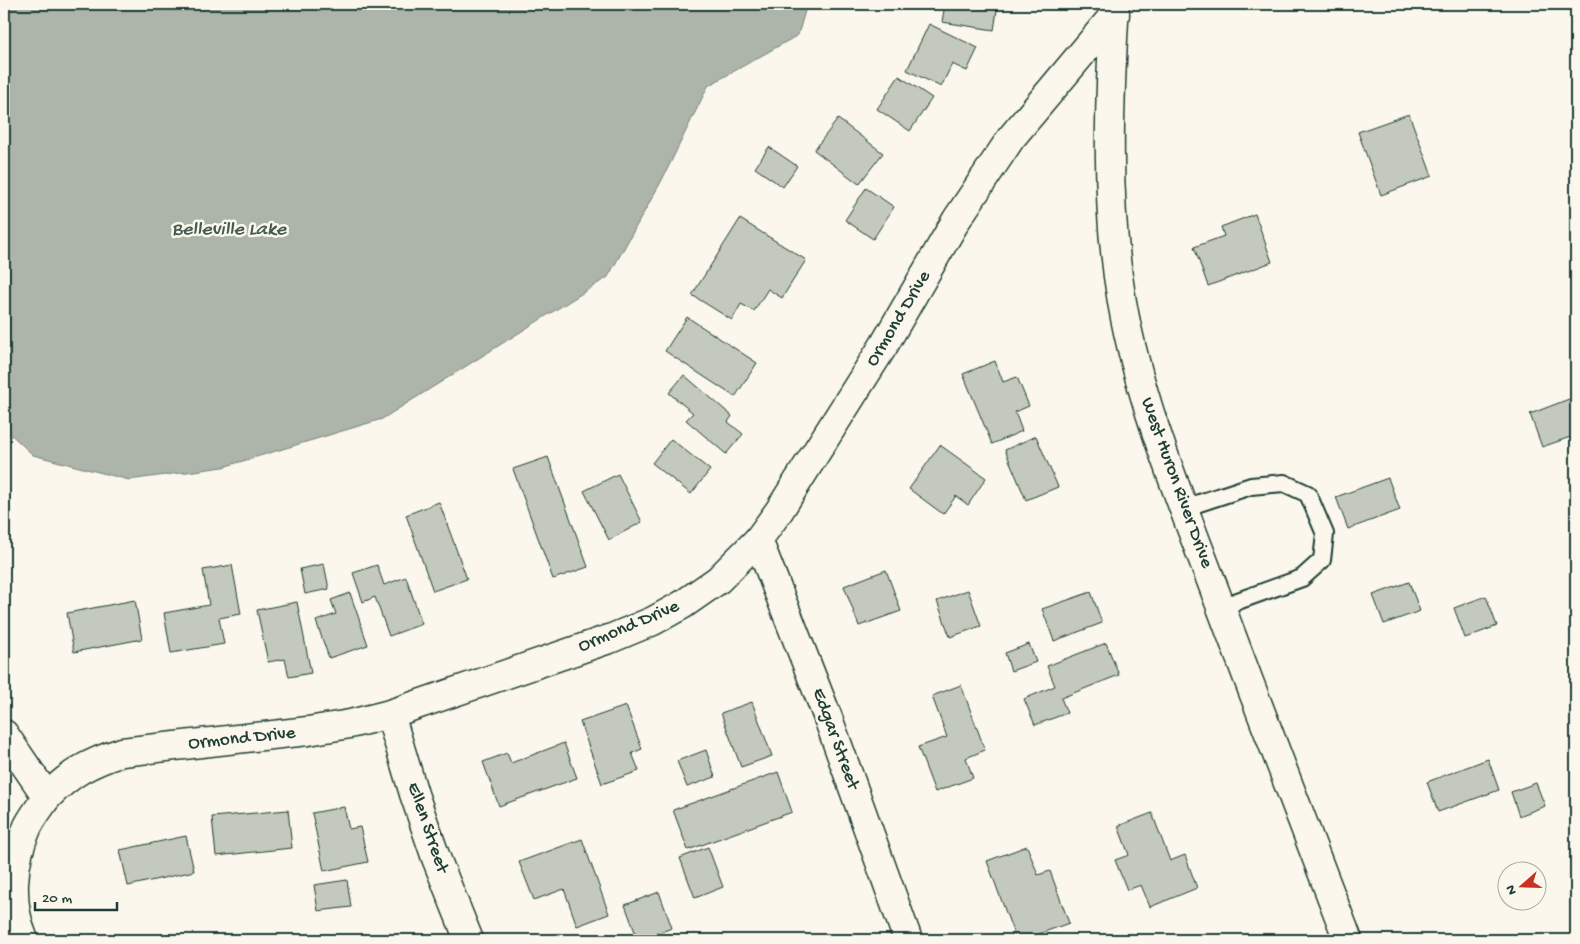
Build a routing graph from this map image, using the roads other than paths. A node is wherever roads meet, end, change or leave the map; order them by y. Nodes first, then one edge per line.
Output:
1 (1115, 9) edge
2 (1184, 508) junction
3 (758, 540) junction
4 (1221, 607) junction
5 (390, 714) junction
6 (4, 734) edge
7 (48, 797) junction
8 (24, 940) edge
9 (469, 940) edge
10 (908, 940) edge
11 (1348, 940) edge

1 - 2 street, West Huron River Drive
1 - 3 street, Ormond Drive
2 - 4 street, West Huron River Drive
2 - 4 lane
3 - 5 street, Ormond Drive
3 - 10 street, Edgar Street
4 - 11 street, West Huron River Drive
5 - 7 street, Ormond Drive
5 - 9 street, Ellen Street
6 - 7 street
7 - 8 street, Ormond Drive

